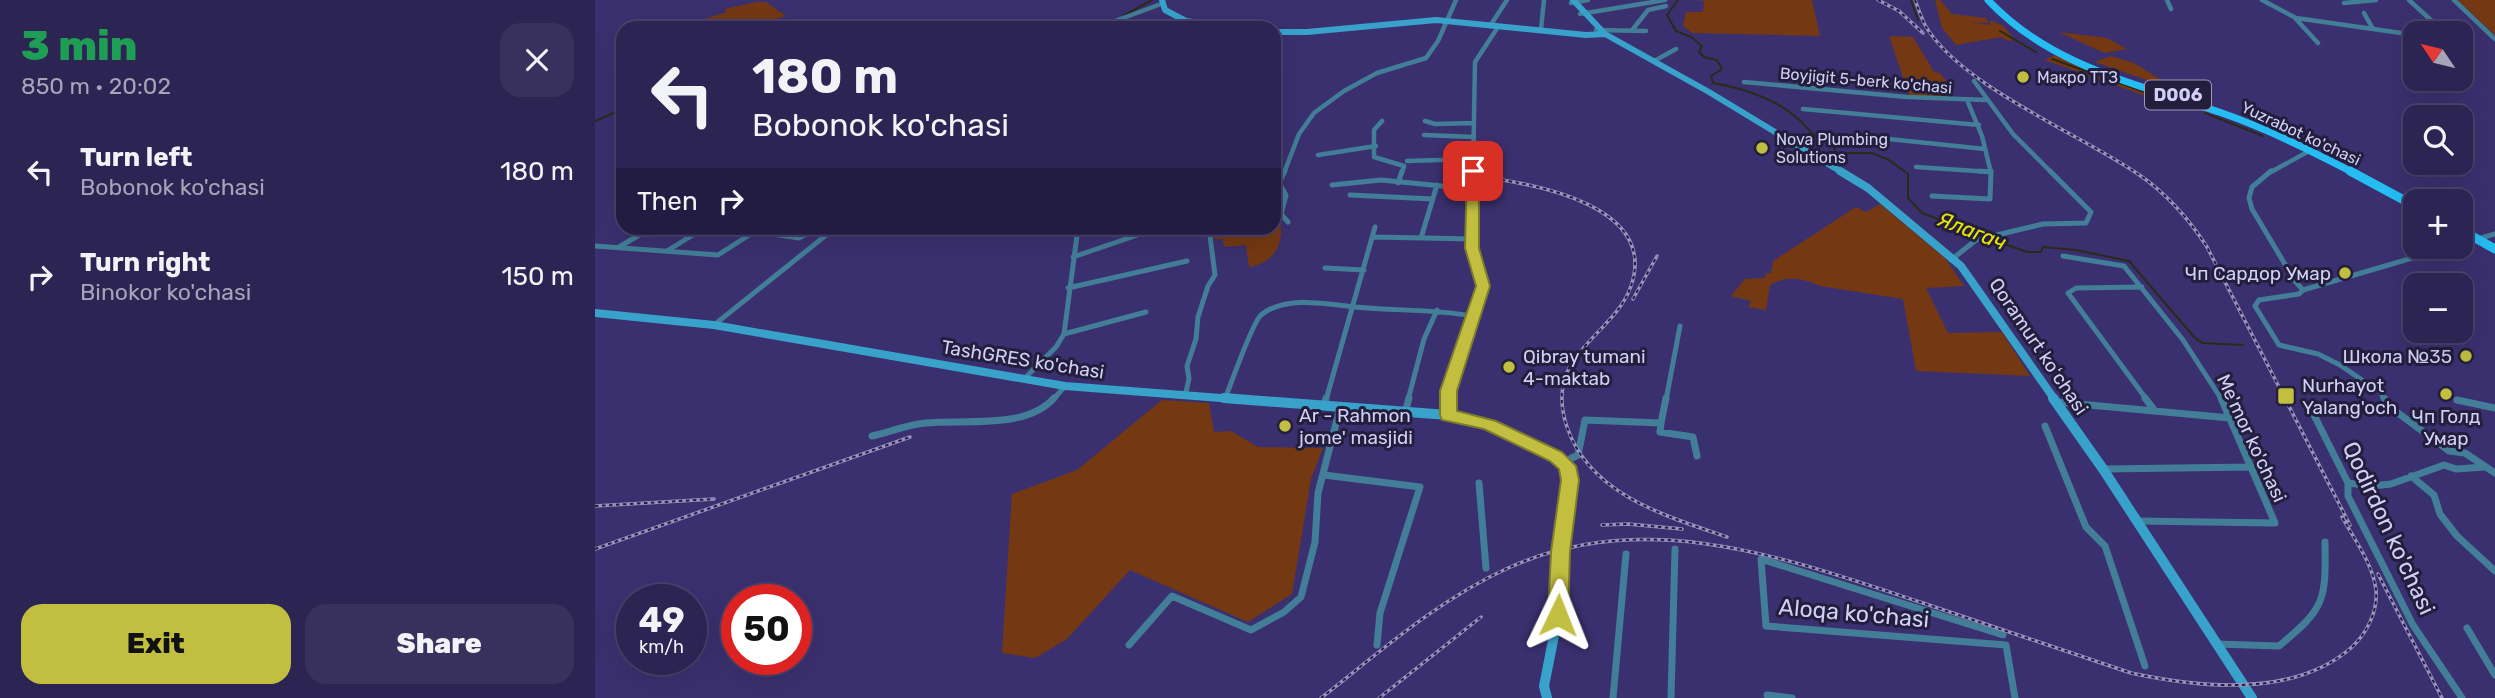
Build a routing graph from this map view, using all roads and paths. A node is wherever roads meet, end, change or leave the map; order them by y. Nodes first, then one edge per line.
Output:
1 (1456, 0) edge
2 (1507, 0) edge
3 (1544, 0) edge
4 (1588, 0) edge
5 (1665, 0) edge
6 (1990, 0) edge
7 (2167, 0) edge
8 (2262, 0) edge
9 (2376, 0) edge
10 (2409, 0) edge
11 (2454, 0) edge
12 (1572, 1) edge
13 (1161, 2) edge
14 (2344, 3) dead end
15 (1666, 6) dead end
16 (2171, 9) dead end
17 (2364, 13) dead end
18 (1582, 14) junction
19 (2295, 18) junction
20 (1447, 20) junction
21 (1118, 21) edge
22 (1194, 21) edge
23 (2432, 21) edge
24 (1490, 26) junction
25 (1498, 27) junction
26 (1541, 29) junction
27 (1633, 29) junction
28 (2373, 29) junction
29 (1646, 31) dead end
30 (1281, 32) edge
31 (1601, 32) junction
32 (2403, 33) edge
33 (2495, 39) edge
34 (2318, 43) dead end
35 (1676, 49) dead end
36 (1654, 61) junction
37 (1974, 81) dead end
38 (1744, 82) dead end
39 (1703, 90) junction
40 (1967, 100) junction
41 (1987, 100) junction
42 (2216, 109) junction
43 (1803, 110) dead end
44 (1382, 121) dead end
45 (1425, 121) dead end
46 (1474, 123) junction
47 (1979, 125) junction
48 (1424, 135) dead end
49 (1850, 135) dead end
50 (1473, 137) junction
51 (1376, 146) junction
52 (1985, 149) junction
53 (2311, 150) junction
54 (1318, 155) dead end
55 (1473, 159) junction
56 (1407, 161) dead end
57 (1916, 167) dead end
58 (1991, 172) junction
59 (1281, 180) edge
60 (1398, 183) junction
61 (1332, 185) dead end
62 (1437, 185) junction
63 (1281, 186) edge
64 (1472, 189) junction
65 (1350, 195) dead end
66 (1932, 196) dead end
67 (2403, 198) edge
68 (2403, 198) edge
69 (1433, 199) junction
70 (1281, 214) edge
71 (1281, 214) edge
72 (1288, 222) dead end
73 (1375, 227) dead end
74 (2473, 231) edge
75 (2473, 234) edge
76 (639, 235) edge
77 (692, 235) edge
78 (748, 235) edge
79 (826, 235) edge
80 (1077, 235) edge
81 (1137, 235) edge
82 (1210, 235) edge
83 (1374, 237) junction
84 (1421, 237) junction
85 (1473, 239) junction
86 (2490, 240) edge
87 (595, 246) edge
88 (618, 248) junction
89 (666, 251) junction
90 (2063, 256) dead end
91 (1073, 257) junction
92 (1952, 259) junction
93 (2409, 259) edge
94 (1187, 261) dead end
95 (1325, 268) dead end
96 (1364, 270) junction
97 (1068, 288) junction
98 (2142, 288) junction
99 (2303, 290) junction
100 (1354, 307) junction
101 (1437, 310) junction
102 (1146, 312) dead end
103 (595, 313) edge
104 (1473, 316) junction
105 (714, 325) junction
106 (1680, 326) dead end
107 (1064, 334) junction
108 (1024, 379) junction
109 (1065, 386) junction
110 (1185, 396) junction
111 (1225, 399) junction
112 (2457, 400) dead end
113 (2054, 402) junction
114 (1324, 407) junction
115 (2310, 407) dead end
116 (1341, 408) junction
117 (2495, 408) edge
118 (2155, 411) junction
119 (1405, 413) junction
120 (1448, 415) junction
121 (2230, 418) junction
122 (1661, 423) junction
123 (2045, 426) dead end
124 (872, 436) dead end
125 (1578, 455) junction
126 (1697, 456) dead end
127 (1565, 463) junction
128 (2252, 467) junction
129 (2486, 467) junction
130 (2102, 469) junction
131 (2495, 472) edge
132 (1324, 475) junction
133 (1570, 475) junction
134 (2411, 476) junction
135 (1479, 483) dead end
136 (2348, 483) junction
137 (2136, 521) junction
138 (2325, 542) dead end
139 (1675, 549) dead end
140 (1626, 554) dead end
141 (1486, 568) dead end
142 (2495, 571) edge
143 (2467, 628) dead end
144 (2003, 635) dead end
145 (2217, 644) junction
146 (1129, 645) dead end
147 (1377, 645) dead end
148 (2145, 666) dead end
149 (2495, 675) edge
150 (1767, 695) dead end
151 (1547, 698) edge
152 (1613, 698) edge
153 (1671, 698) edge
154 (1792, 698) edge
155 (2015, 698) edge
156 (2246, 698) edge
157 (2252, 698) edge
158 (2462, 698) edge

1 - 20 street
2 - 24 street
3 - 26 street
4 - 12 street
5 - 18 street
6 - 42 main road, Yuzrabot ko'chasi / D006
7 - 16 street
8 - 19 street
9 - 14 street
10 - 23 street
11 - 33 street
12 - 18 main road
13 - 21 street
13 - 22 main road
15 - 27 street
17 - 28 street
18 - 31 main road
19 - 28 street
19 - 34 street
20 - 24 main road
20 - 30 main road
20 - 59 street
24 - 25 main road
25 - 26 main road
25 - 46 street
26 - 31 main road
27 - 29 street
27 - 31 street
28 - 32 street
31 - 36 main road, Qoramurt koʻchasi
31 - 39 main road, Qoramurt koʻchasi
35 - 36 street
36 - 39 main road, Qoramurt koʻchasi
37 - 41 street
38 - 40 street, Boyjigit 5-berk ko'chasi
39 - 92 main road, Qoramurt koʻchasi
40 - 41 street, Boyjigit 5-berk ko'chasi
40 - 47 street
41 - 92 street
42 - 53 main road, Yuzrabot ko'chasi / D006
42 - 67 main road, Yuzrabot ko'chasi / D006
43 - 47 street
44 - 51 street
45 - 46 street
46 - 50 street
47 - 52 street
48 - 50 street
49 - 52 street
50 - 55 street
51 - 54 street
51 - 60 street
52 - 58 street
53 - 68 main road, Yuzrabot ko'chasi / D006
53 - 99 street
55 - 56 street
55 - 64 street
57 - 58 street
58 - 66 street
60 - 61 street
60 - 62 street
62 - 64 street
62 - 69 street
63 - 70 street
64 - 85 street
65 - 69 street
69 - 84 street
71 - 72 street
73 - 83 street
74 - 86 main road
75 - 86 main road
76 - 88 street
77 - 89 street
78 - 89 street
79 - 105 street
80 - 91 street
81 - 91 street
82 - 110 street
83 - 84 street
83 - 96 street
84 - 85 street
85 - 104 street
87 - 88 street
88 - 89 street
90 - 98 street, Me'mor ko'chasi
91 - 97 street
92 - 113 main road, Qoramurt koʻchasi
93 - 99 street
94 - 97 street
95 - 96 street
96 - 100 street
97 - 107 street
98 - 118 street
98 - 121 street, Me'mor ko'chasi
99 - 129 street
100 - 101 street
100 - 111 street
100 - 114 street
101 - 104 street
101 - 119 street
102 - 107 street
103 - 105 main road, TashGRES ko'chasi
104 - 120 street
105 - 108 main road, TashGRES ko'chasi
106 - 122 street
107 - 108 street
108 - 109 main road, TashGRES ko'chasi
109 - 110 main road, TashGRES ko'chasi
109 - 124 street
110 - 111 main road, TashGRES ko'chasi
111 - 114 main road, TashGRES ko'chasi
112 - 117 street
113 - 118 street
113 - 130 main road, Qoramurt koʻchasi
113 - 156 main road, Qoramurt koʻchasi
114 - 116 main road, TashGRES ko'chasi
115 - 136 street, Qodirdon ko'chasi
116 - 119 main road, TashGRES ko'chasi
116 - 132 street
118 - 121 street
119 - 120 main road, TashGRES ko'chasi
120 - 127 main road, TashGRES ko'chasi
121 - 128 street, Me'mor ko'chasi
122 - 125 street
122 - 126 street
123 - 148 street
125 - 127 street
125 - 133 street
127 - 133 main road
128 - 130 street
128 - 137 street, Me'mor ko'chasi
129 - 131 street
129 - 134 street
130 - 137 main road, Qoramurt koʻchasi
132 - 146 street
132 - 147 street
133 - 151 main road
134 - 136 street
134 - 142 street
135 - 141 street
136 - 158 street, Qodirdon ko'chasi
137 - 145 main road, Qoramurt koʻchasi
138 - 145 street
139 - 153 street
140 - 152 street
143 - 149 street
144 - 155 street, Aloqa ko'chasi
145 - 157 main road, Qoramurt koʻchasi
150 - 154 street

